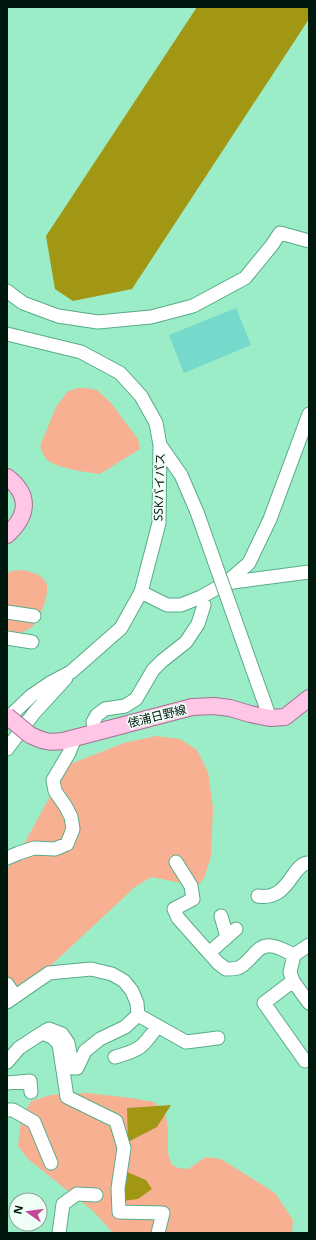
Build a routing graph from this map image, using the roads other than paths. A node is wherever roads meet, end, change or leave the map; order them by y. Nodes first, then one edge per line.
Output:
1 (309, 241) edge
2 (7, 292) edge
3 (7, 334) edge
4 (309, 414) edge
5 (160, 445) junction
6 (7, 477) edge
7 (7, 535) edge
8 (309, 572) edge
9 (226, 583) junction
10 (141, 592) junction
11 (201, 598) junction
12 (7, 612) edge
13 (34, 616) dead end
14 (7, 638) edge
15 (32, 642) dead end
16 (71, 672) junction
17 (309, 698) edge
18 (7, 718) edge
19 (270, 718) junction
20 (95, 732) junction
21 (75, 738) junction
22 (7, 749) edge
23 (7, 858) edge
24 (309, 863) edge
25 (177, 871) dead end
26 (258, 896) dead end
27 (221, 916) dead end
28 (309, 945) edge
29 (209, 953) junction
30 (294, 955) junction
31 (293, 981) junction
32 (7, 984) edge
33 (11, 999) edge
34 (309, 1003) edge
35 (138, 1015) junction
36 (157, 1027) junction
37 (42, 1033) junction
38 (218, 1038) dead end
39 (115, 1057) dead end
40 (305, 1061) dead end
41 (7, 1062) edge
42 (31, 1081) dead end
43 (7, 1083) edge
44 (7, 1110) edge
45 (51, 1163) dead end
46 (96, 1195) dead end
47 (59, 1233) edge
48 (158, 1233) edge

1 - 2 street
3 - 5 street, SSKバイパス
4 - 9 street
5 - 10 street, SSKバイパス
5 - 19 street, bridge
6 - 7 main road
8 - 9 street
9 - 11 street
10 - 11 street
10 - 16 street, SSKバイパス
11 - 20 street
12 - 13 street
14 - 15 street
16 - 18 street, SSKバイパス
16 - 22 street
17 - 19 main road, 俵浦日野線
18 - 21 main road, 俵浦日野線, bridge
19 - 20 main road, 俵浦日野線
20 - 21 main road, 俵浦日野線
21 - 23 street
24 - 26 street
25 - 29 street
27 - 29 street
28 - 30 street
29 - 30 street
30 - 31 street
31 - 34 street
31 - 40 street
32 - 33 street
33 - 35 street
35 - 36 street
35 - 37 street
36 - 38 street
36 - 39 street
37 - 41 street
37 - 48 street
42 - 43 street
44 - 45 street
46 - 47 street

